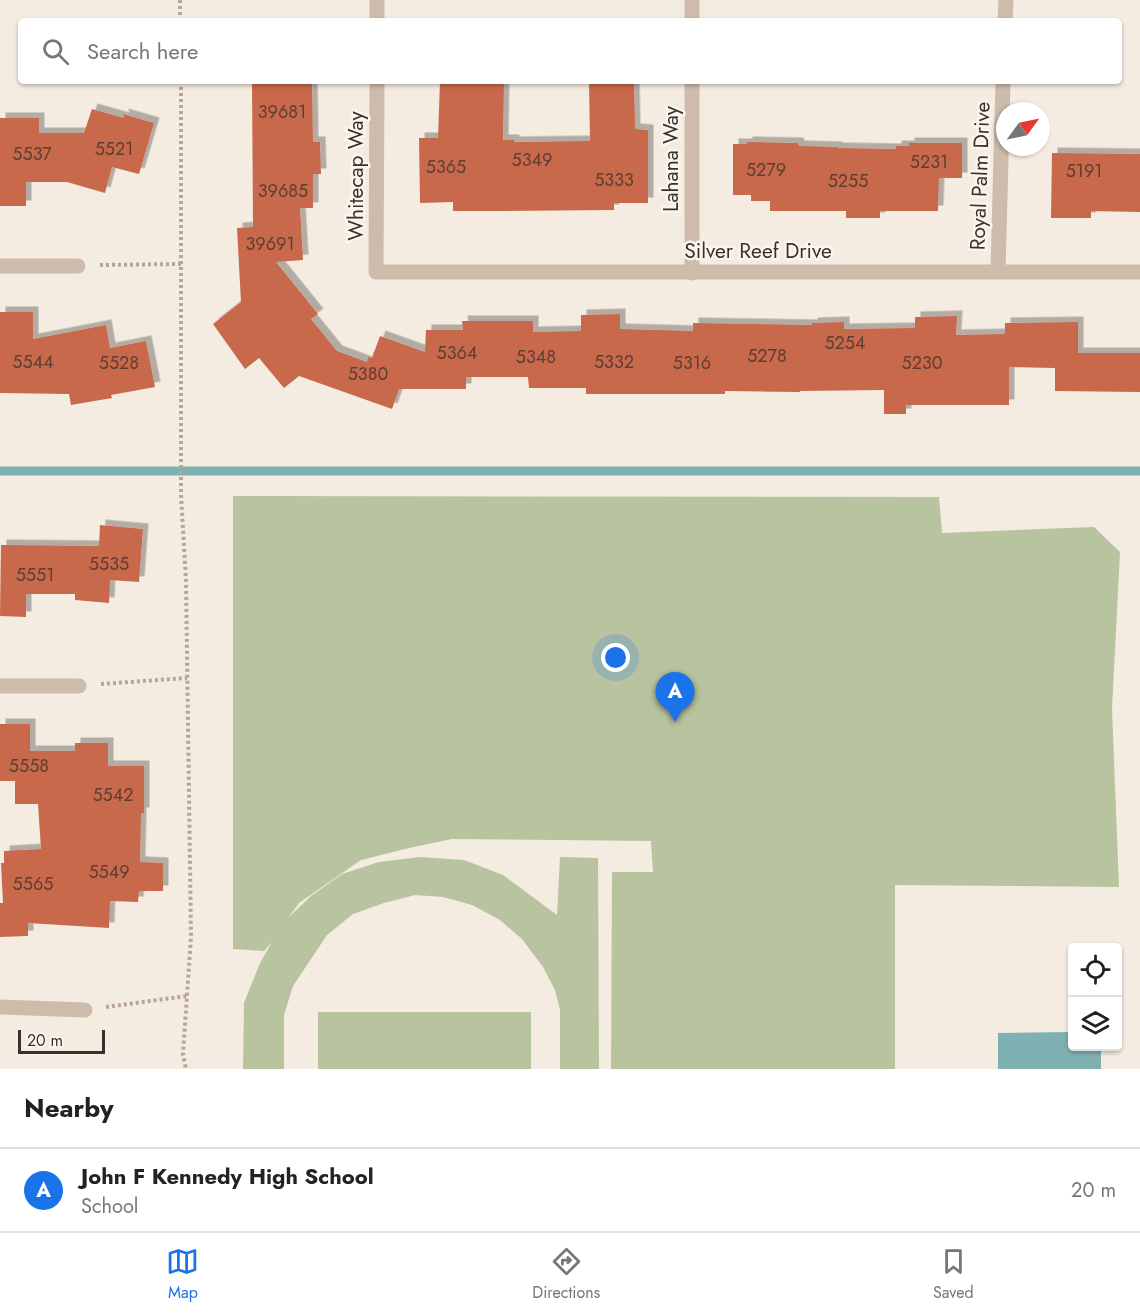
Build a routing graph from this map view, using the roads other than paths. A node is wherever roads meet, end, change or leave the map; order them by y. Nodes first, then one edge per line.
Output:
1 (377, 0) edge
2 (692, 0) edge
3 (1006, 0) edge
4 (377, 18) edge
5 (692, 18) edge
6 (1005, 18) edge
7 (377, 84) edge
8 (692, 84) edge
9 (1003, 84) edge
10 (0, 266) edge
11 (78, 266) road end
12 (376, 272) joint
13 (998, 272) junction
14 (1140, 272) edge
15 (692, 273) junction
16 (0, 686) edge
17 (79, 686) road end
18 (0, 1007) edge
19 (85, 1010) road end

1 - 4 street
2 - 5 street
3 - 6 street
7 - 12 street, Whitecap Way
8 - 15 street, Lahana Way
9 - 13 street, Royal Palm Drive
10 - 11 street
12 - 15 street, Silver Reef Drive
13 - 14 street, Silver Reef Drive
13 - 15 street, Silver Reef Drive
16 - 17 street
18 - 19 street

